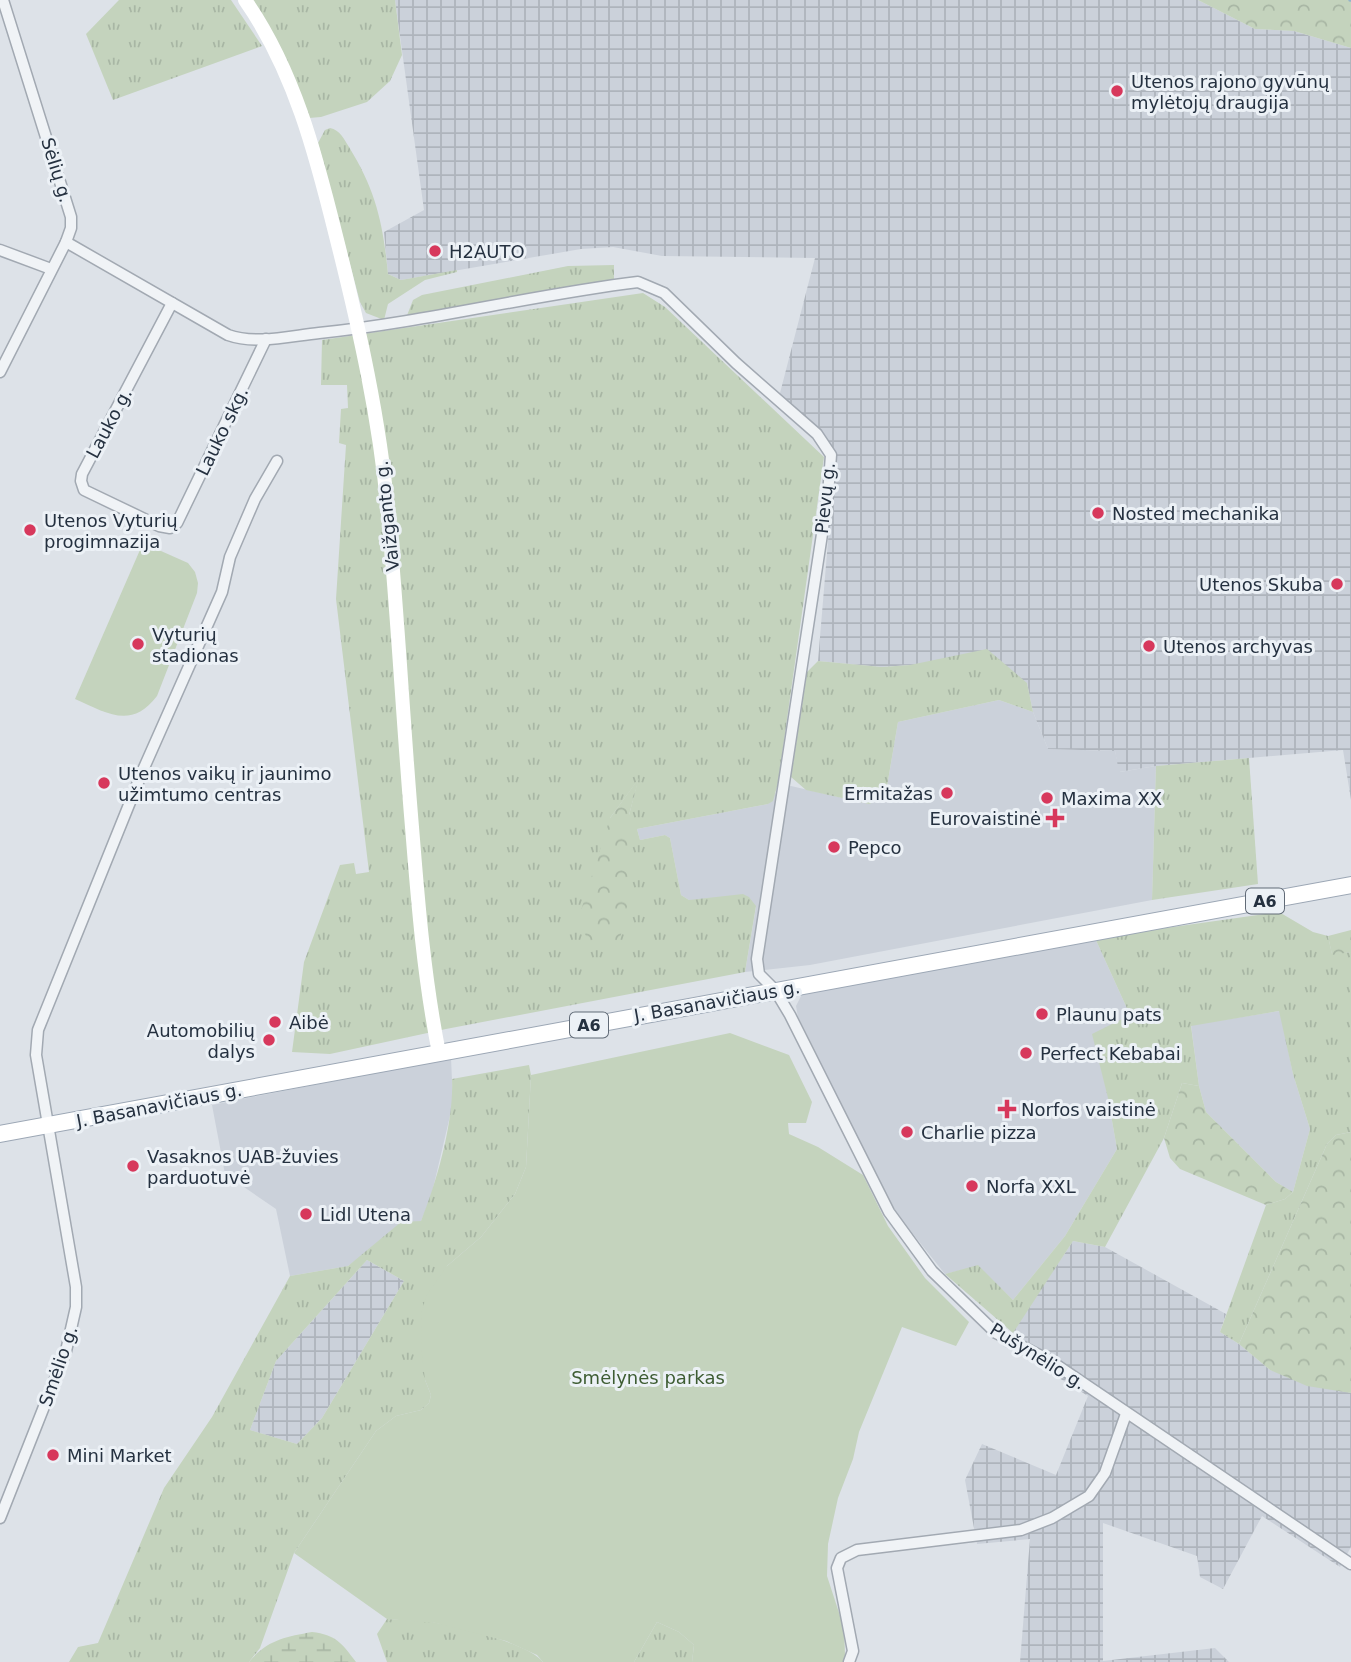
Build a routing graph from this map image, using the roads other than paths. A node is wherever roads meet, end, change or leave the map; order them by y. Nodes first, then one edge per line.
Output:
1 (3, 0) edge
2 (245, 0) edge
3 (66, 242) junction
4 (0, 250) edge
5 (51, 269) junction
6 (172, 303) junction
7 (358, 329) junction
8 (266, 339) junction
9 (0, 372) edge
10 (277, 461) dead end
11 (177, 523) joint
12 (1351, 886) edge
13 (775, 990) junction
14 (439, 1053) junction
15 (48, 1126) junction
16 (0, 1134) edge
17 (1126, 1414) junction
18 (0, 1518) edge
19 (1351, 1564) edge
20 (849, 1662) edge

1 - 3 street, Sėlių g.
2 - 7 main road, Vaižganto g.
3 - 5 street, Sėlių g.
3 - 6 street, Pievų g.
4 - 5 street
5 - 9 street, Sėlių g.
6 - 8 street, Pievų g.
6 - 11 street, Lauko g.
7 - 8 street, Pievų g.
7 - 13 street, Pievų g.
7 - 14 main road, Vaižganto g.
8 - 11 street, Lauko skg.
10 - 15 street, Smėlio g.
12 - 13 main road, J. Basanavičiaus g. / A6
13 - 14 main road, J. Basanavičiaus g. / A6
13 - 17 street, Pušynėlio g.
14 - 15 main road, J. Basanavičiaus g. / A6
15 - 16 main road, J. Basanavičiaus g. / A6
15 - 18 street, Smėlio g.
17 - 19 street, Pušynėlio g.
17 - 20 street

